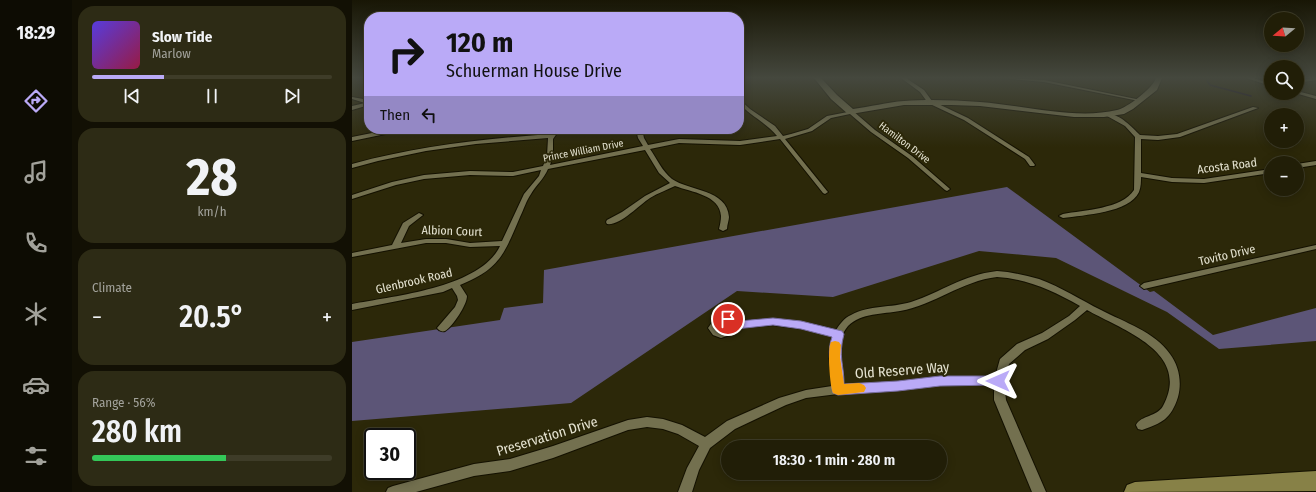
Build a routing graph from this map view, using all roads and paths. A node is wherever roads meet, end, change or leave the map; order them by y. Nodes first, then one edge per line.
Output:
1 (838, 101) edge
2 (1138, 101) edge
3 (931, 102) junction
4 (364, 104) edge
5 (744, 106) edge
6 (352, 108) edge
7 (1255, 108) dead end
8 (851, 112) junction
9 (1109, 115) junction
10 (373, 134) edge
11 (640, 134) edge
12 (552, 136) joint
13 (782, 137) junction
14 (1138, 137) junction
15 (352, 139) edge
16 (646, 148) junction
17 (1316, 163) edge
18 (1032, 165) dead end
19 (1304, 165) edge
20 (352, 166) edge
21 (545, 167) junction
22 (1264, 172) edge
23 (1138, 174) junction
24 (675, 183) junction
25 (947, 189) dead end
26 (825, 192) dead end
27 (352, 197) edge
28 (418, 215) dead end
29 (1063, 216) dead end
30 (610, 222) dead end
31 (723, 229) dead end
32 (505, 243) junction
33 (396, 245) junction
34 (1316, 247) edge
35 (352, 255) edge
36 (454, 285) junction
37 (1144, 286) dead end
38 (1086, 306) junction
39 (352, 307) edge
40 (736, 326) dead end
41 (442, 328) dead end
42 (838, 334) junction
43 (998, 381) junction
44 (838, 390) junction
45 (1142, 425) dead end
46 (706, 444) junction
47 (1316, 481) edge
48 (1254, 488) edge
49 (393, 492) edge
50 (685, 492) edge
51 (1039, 492) edge
52 (1135, 492) edge

1 - 8 street, Hamilton Drive
2 - 9 street, Prince William Drive
3 - 8 street, Prince William Drive
3 - 9 street, Prince William Drive
3 - 18 street
4 - 6 street
5 - 13 street
7 - 14 street
8 - 13 street, Prince William Drive
8 - 25 street, Hamilton Drive
9 - 14 street
10 - 15 street
11 - 16 street
12 - 20 street
12 - 21 street, Glenbrook Road
13 - 16 street, Prince William Drive
13 - 26 street
14 - 23 street
16 - 21 street, Prince William Drive
16 - 24 street
17 - 19 street
21 - 27 street, Prince William Drive
21 - 32 street, Glenbrook Road
22 - 23 street, Acosta Road
23 - 29 street
24 - 30 street
24 - 31 street
28 - 33 street
32 - 33 street, Albion Court
32 - 36 street, Glenbrook Road
33 - 35 street, Albion Court
34 - 37 street, Tovito Drive
36 - 39 street, Glenbrook Road
36 - 41 street
38 - 42 street
38 - 43 street
38 - 45 street
40 - 42 street
42 - 44 street
43 - 44 street, Old Reserve Way
43 - 51 street
44 - 46 street, Old Reserve Way
46 - 49 street, Preservation Drive
46 - 50 street, Old Reserve Way
47 - 48 main road
48 - 52 main road

